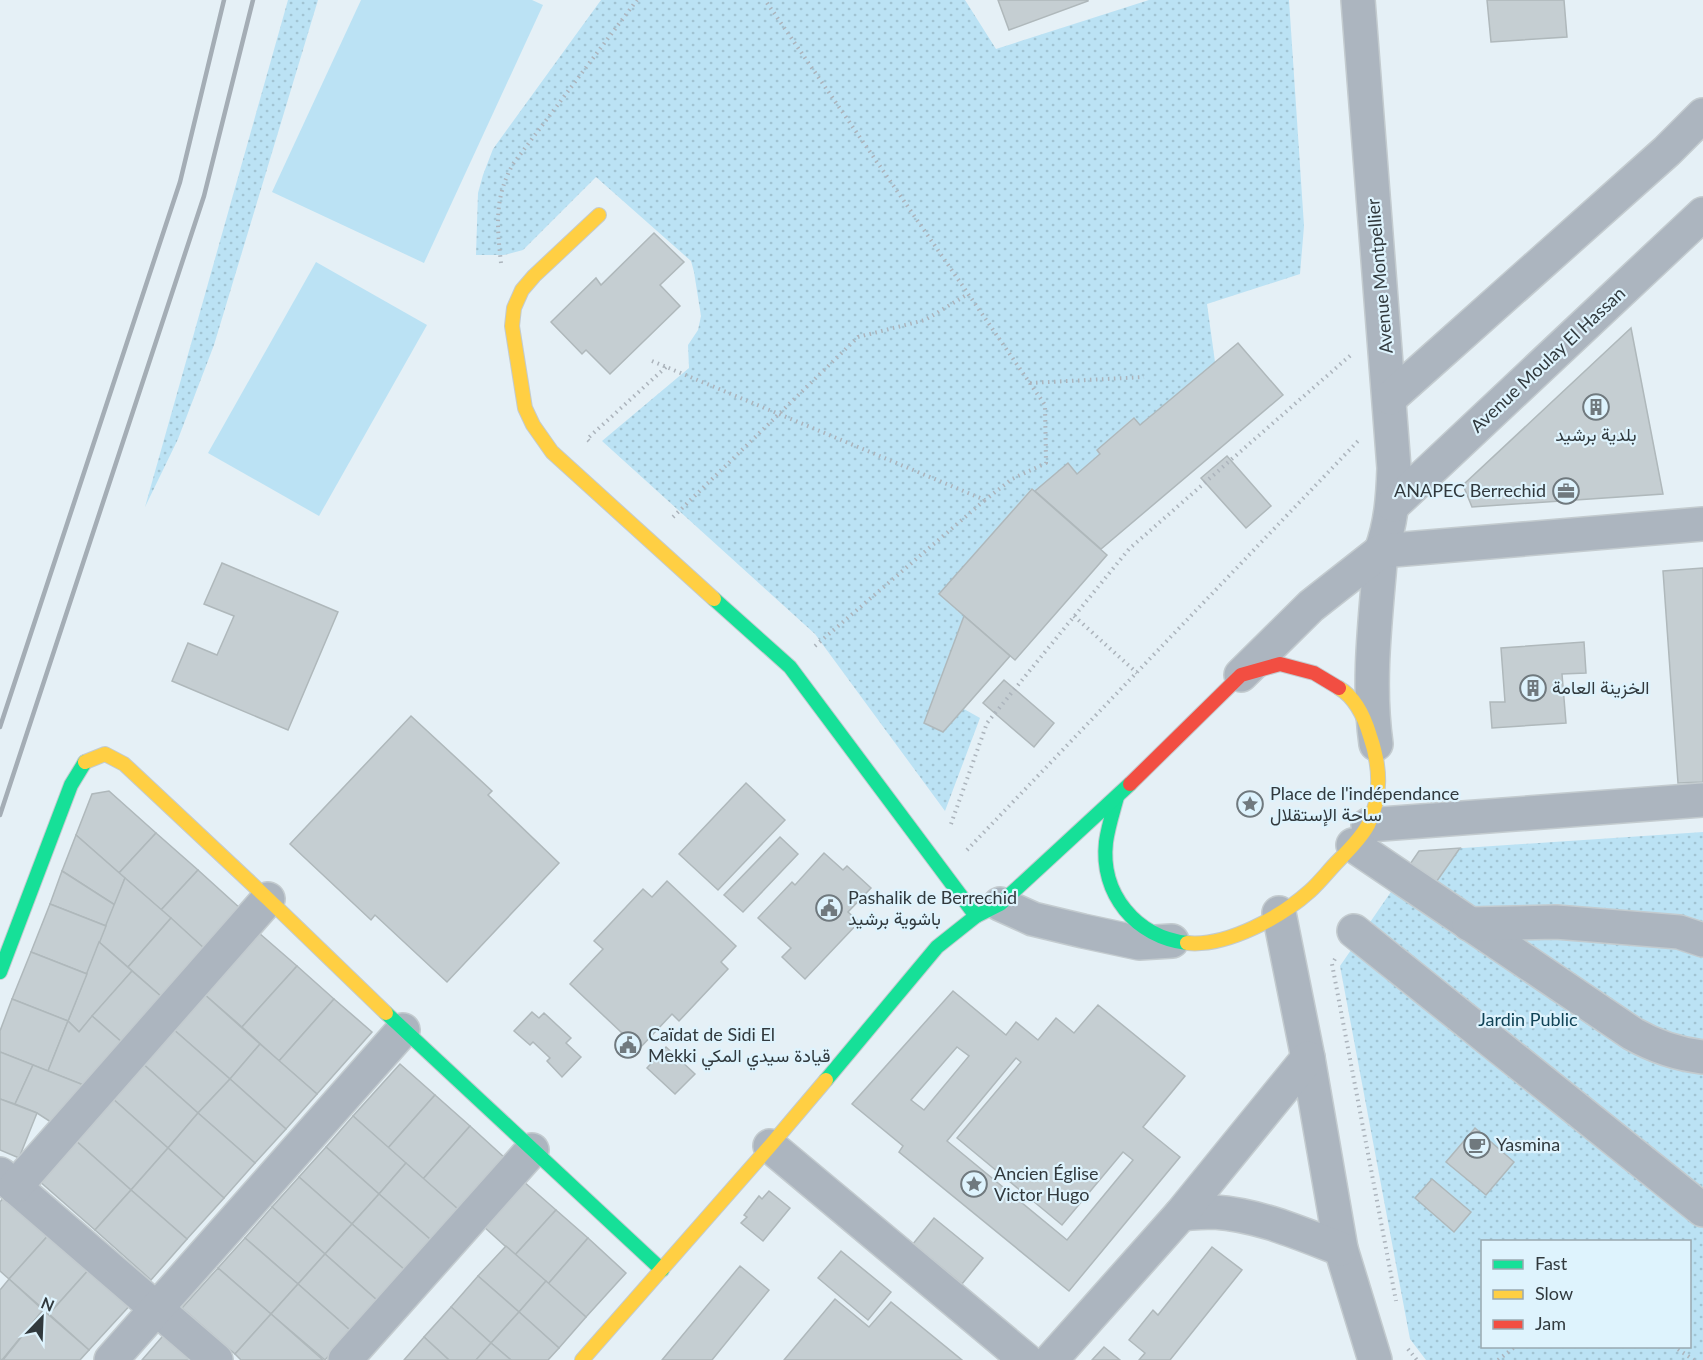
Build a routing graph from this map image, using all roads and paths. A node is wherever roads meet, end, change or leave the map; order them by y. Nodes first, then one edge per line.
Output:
1 (637, 0) edge
2 (765, 0) edge
3 (1358, 0) edge
4 (1703, 115) edge
5 (1703, 214) edge
6 (599, 215) dead end
7 (501, 268) dead end
8 (968, 294) junction
9 (652, 361) dead end
10 (1356, 363) dead end
11 (1144, 377) dead end
12 (1029, 383) junction
13 (1390, 398) junction
14 (778, 414) junction
15 (1361, 438) dead end
16 (985, 500) junction
17 (1393, 505) junction
18 (671, 518) dead end
19 (1703, 525) edge
20 (1381, 551) junction
21 (1074, 616) junction
22 (810, 650) dead end
23 (1137, 673) junction
24 (1241, 675) junction
25 (1377, 756) junction
26 (1117, 796) junction
27 (1703, 800) edge
28 (950, 827) dead end
29 (1361, 835) junction
30 (968, 850) dead end
31 (268, 899) junction
32 (988, 910) junction
33 (1279, 913) junction
34 (1469, 924) junction
35 (1354, 931) dead end
36 (1703, 939) edge
37 (1172, 941) junction
38 (0, 972) edge
39 (404, 1030) junction
40 (1703, 1057) edge
41 (1308, 1058) junction
42 (770, 1146) junction
43 (532, 1150) junction
44 (8, 1180) edge
45 (1703, 1210) edge
46 (1181, 1214) junction
47 (1341, 1249) junction
48 (662, 1270) junction
49 (158, 1308) junction
50 (1515, 1348) edge
51 (1675, 1348) edge
52 (111, 1360) edge
53 (216, 1360) edge
54 (345, 1360) edge
55 (582, 1360) edge
56 (1026, 1360) edge
57 (1051, 1360) edge
58 (1375, 1360) edge
59 (1498, 1360) edge
60 (1694, 1360) edge

1 - 7 path
2 - 8 path
3 - 13 street, Avenue Montpellier
4 - 13 street
5 - 17 street, Avenue Moulay El Hassan
6 - 32 street
8 - 12 path
8 - 14 path
9 - 14 path
10 - 21 path
11 - 12 path
12 - 16 path
13 - 17 street, Avenue Montpellier
14 - 16 path
14 - 18 path
15 - 23 path
16 - 22 path
17 - 20 street, Avenue Montpellier
19 - 20 street
20 - 24 street
20 - 25 street, Avenue Montpellier
21 - 23 path
21 - 28 path
23 - 30 path
24 - 25 street
24 - 26 street
25 - 29 street
26 - 32 street
26 - 37 street
27 - 29 street
29 - 33 street
29 - 34 street
31 - 38 street
31 - 39 street
31 - 44 street
32 - 37 street
32 - 42 street
33 - 37 street
33 - 41 street
34 - 36 street
34 - 40 street
35 - 45 street
39 - 43 street
39 - 49 street
41 - 46 street
41 - 47 street
42 - 48 street
42 - 56 street
43 - 48 street
43 - 54 street
44 - 49 street
46 - 47 street
46 - 57 street
47 - 58 street
48 - 55 street
49 - 52 street
49 - 53 street
50 - 59 path
51 - 60 path

